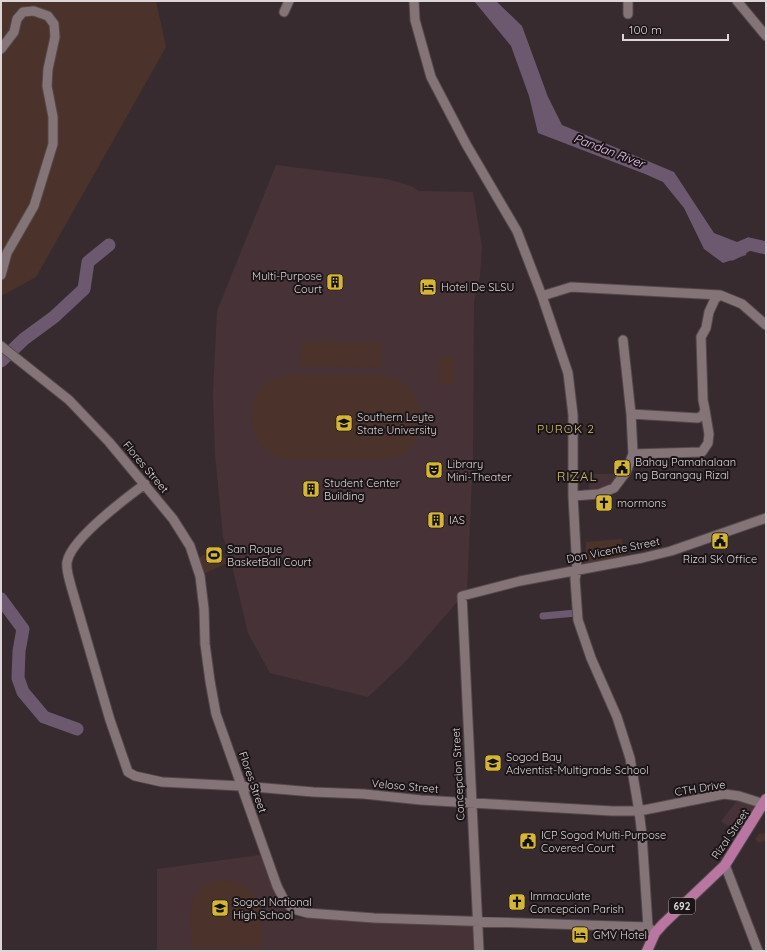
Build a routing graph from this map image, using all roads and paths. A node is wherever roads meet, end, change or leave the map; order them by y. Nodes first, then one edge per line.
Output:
1 (289, 1) edge
2 (414, 1) edge
3 (628, 1) edge
4 (737, 1) edge
5 (284, 12) dead end
6 (628, 14) dead end
7 (766, 36) edge
8 (1, 49) edge
9 (1, 275) edge
10 (720, 295) junction
11 (542, 296) junction
12 (766, 325) edge
13 (623, 340) dead end
14 (1, 346) edge
15 (705, 410) junction
16 (631, 414) junction
17 (633, 454) junction
18 (145, 484) junction
19 (573, 496) junction
20 (766, 518) edge
21 (577, 570) junction
22 (462, 596) joint
23 (241, 786) junction
24 (471, 802) junction
25 (765, 802) edge
26 (640, 811) junction
27 (725, 865) junction
28 (478, 921) junction
29 (652, 930) junction
30 (479, 951) edge
31 (647, 951) edge
32 (758, 951) edge

1 - 5 street
2 - 11 street
3 - 6 street
4 - 7 street
8 - 9 street
10 - 11 street
10 - 12 street
10 - 15 street
11 - 19 street
13 - 16 street
14 - 18 street, Flores Street
15 - 16 street
15 - 17 street
16 - 17 street
17 - 19 street
18 - 23 street, Flores Street
18 - 23 street, Veloso Street
19 - 21 street
20 - 21 street, Don Vicente Street
21 - 22 street, Don Vicente Street
21 - 26 street
22 - 24 street, Concepcion Street
23 - 24 street, Veloso Street
23 - 28 street, Flores Street
24 - 26 street, Veloso Street
24 - 28 street, Concepcion Street
25 - 26 street, CTH Drive
25 - 27 main road, Rizal Street / 692
26 - 29 street
27 - 29 main road, Rizal Street / 692
27 - 32 street
28 - 29 street, Flores Street
28 - 30 street, Concepcion Street
29 - 31 main road, Rizal Street / 692

